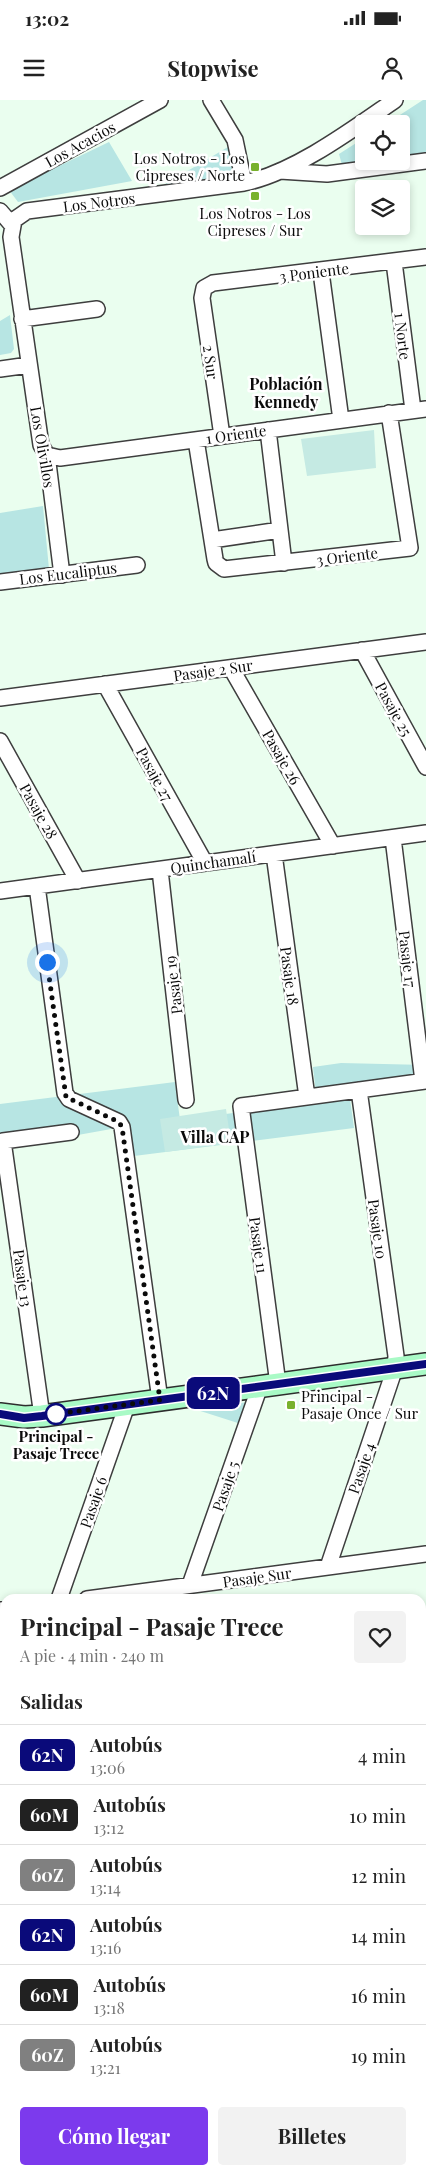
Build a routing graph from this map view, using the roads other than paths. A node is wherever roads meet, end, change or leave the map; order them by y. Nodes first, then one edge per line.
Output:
1 (160, 100) edge
2 (211, 100) edge
3 (395, 100) edge
4 (378, 105) edge
5 (426, 161) edge
6 (280, 171) junction
7 (244, 183) junction
8 (0, 188) edge
9 (0, 211) edge
10 (12, 225) junction
11 (426, 257) edge
12 (394, 262) junction
13 (321, 272) junction
14 (204, 288) joint
15 (97, 309) dead end
16 (22, 319) junction
17 (29, 365) junction
18 (0, 370) edge
19 (419, 410) edge
20 (389, 413) junction
21 (341, 420) junction
22 (268, 430) junction
23 (222, 436) junction
24 (196, 440) junction
25 (47, 455) junction
26 (280, 530) junction
27 (212, 540) junction
28 (284, 563) junction
29 (137, 565) dead end
30 (62, 575) junction
31 (0, 582) edge
32 (426, 642) edge
33 (362, 650) junction
34 (230, 668) junction
35 (105, 684) junction
36 (0, 698) edge
37 (0, 741) edge
38 (426, 767) edge
39 (426, 833) edge
40 (393, 838) junction
41 (333, 846) junction
42 (274, 854) junction
43 (205, 863) junction
44 (160, 870) junction
45 (78, 881) junction
46 (37, 886) junction
47 (0, 891) edge
48 (425, 1081) edge
49 (359, 1090) junction
50 (307, 1097) junction
51 (186, 1100) dead end
52 (71, 1132) dead end
53 (3, 1167) edge
54 (7, 1215) edge
55 (426, 1364) edge
56 (395, 1368) junction
57 (269, 1385) junction
58 (160, 1400) junction
59 (127, 1405) junction
60 (0, 1414) edge
61 (42, 1416) junction
62 (426, 1554) edge
63 (328, 1567) junction
64 (190, 1585) junction
65 (61, 1594) edge
66 (124, 1594) edge

1 - 8 street, Los Acacios
2 - 7 street
3 - 4 street, Los Notros
4 - 6 street, Los Notros
5 - 6 street, Los Notros
6 - 7 street, Los Notros
7 - 10 street, Los Notros
9 - 10 street
10 - 16 street
11 - 12 street, 3 Poniente
12 - 13 street, 3 Poniente
12 - 19 street, 1 Norte
13 - 14 street, 3 Poniente
13 - 21 street
14 - 23 street, 2 Sur
15 - 16 street
16 - 17 street, Los Olivillos
17 - 18 street
17 - 25 street, Los Olivillos
19 - 20 street, 1 Oriente
20 - 21 street, 1 Oriente
20 - 28 street, 3 Oriente
21 - 22 street, 1 Oriente
22 - 23 street, 1 Oriente
22 - 26 street
23 - 24 street, 1 Oriente
24 - 25 street, 1 Oriente
24 - 27 street
25 - 30 street, Los Olivillos
26 - 27 street
26 - 28 street
27 - 28 street, 3 Oriente
29 - 30 street, Los Eucaliptus
30 - 31 street, Los Eucaliptus
32 - 33 street, Pasaje 2 Sur
33 - 34 street, Pasaje 2 Sur
33 - 38 street, Pasaje 25
34 - 35 street, Pasaje 2 Sur
34 - 41 street, Pasaje 26
35 - 36 street, Pasaje 2 Sur
35 - 43 street, Pasaje 27
37 - 45 street, Pasaje 28
39 - 40 street, Quinchamalí
40 - 41 street, Quinchamalí
40 - 48 street, Pasaje 17
41 - 42 street, Quinchamalí
42 - 43 street, Quinchamalí
42 - 50 street, Pasaje 18
43 - 44 street, Quinchamalí
44 - 45 street, Quinchamalí
44 - 51 street, Pasaje 19
45 - 46 street, Quinchamalí
46 - 47 street, Quinchamalí
46 - 58 street
48 - 49 street
49 - 50 street
49 - 56 street, Pasaje 10
50 - 57 street, Pasaje 11
52 - 53 street, Pasaje 13
53 - 54 street, Pasaje 13
54 - 61 street, Pasaje 13
55 - 56 main road
56 - 57 main road
56 - 63 street, Pasaje 4
57 - 58 main road
57 - 64 street, Pasaje 5
58 - 59 main road
59 - 61 main road
59 - 65 street, Pasaje 6
60 - 61 main road
62 - 63 street, Pasaje Sur
63 - 64 street, Pasaje Sur
64 - 66 street, Pasaje Sur

